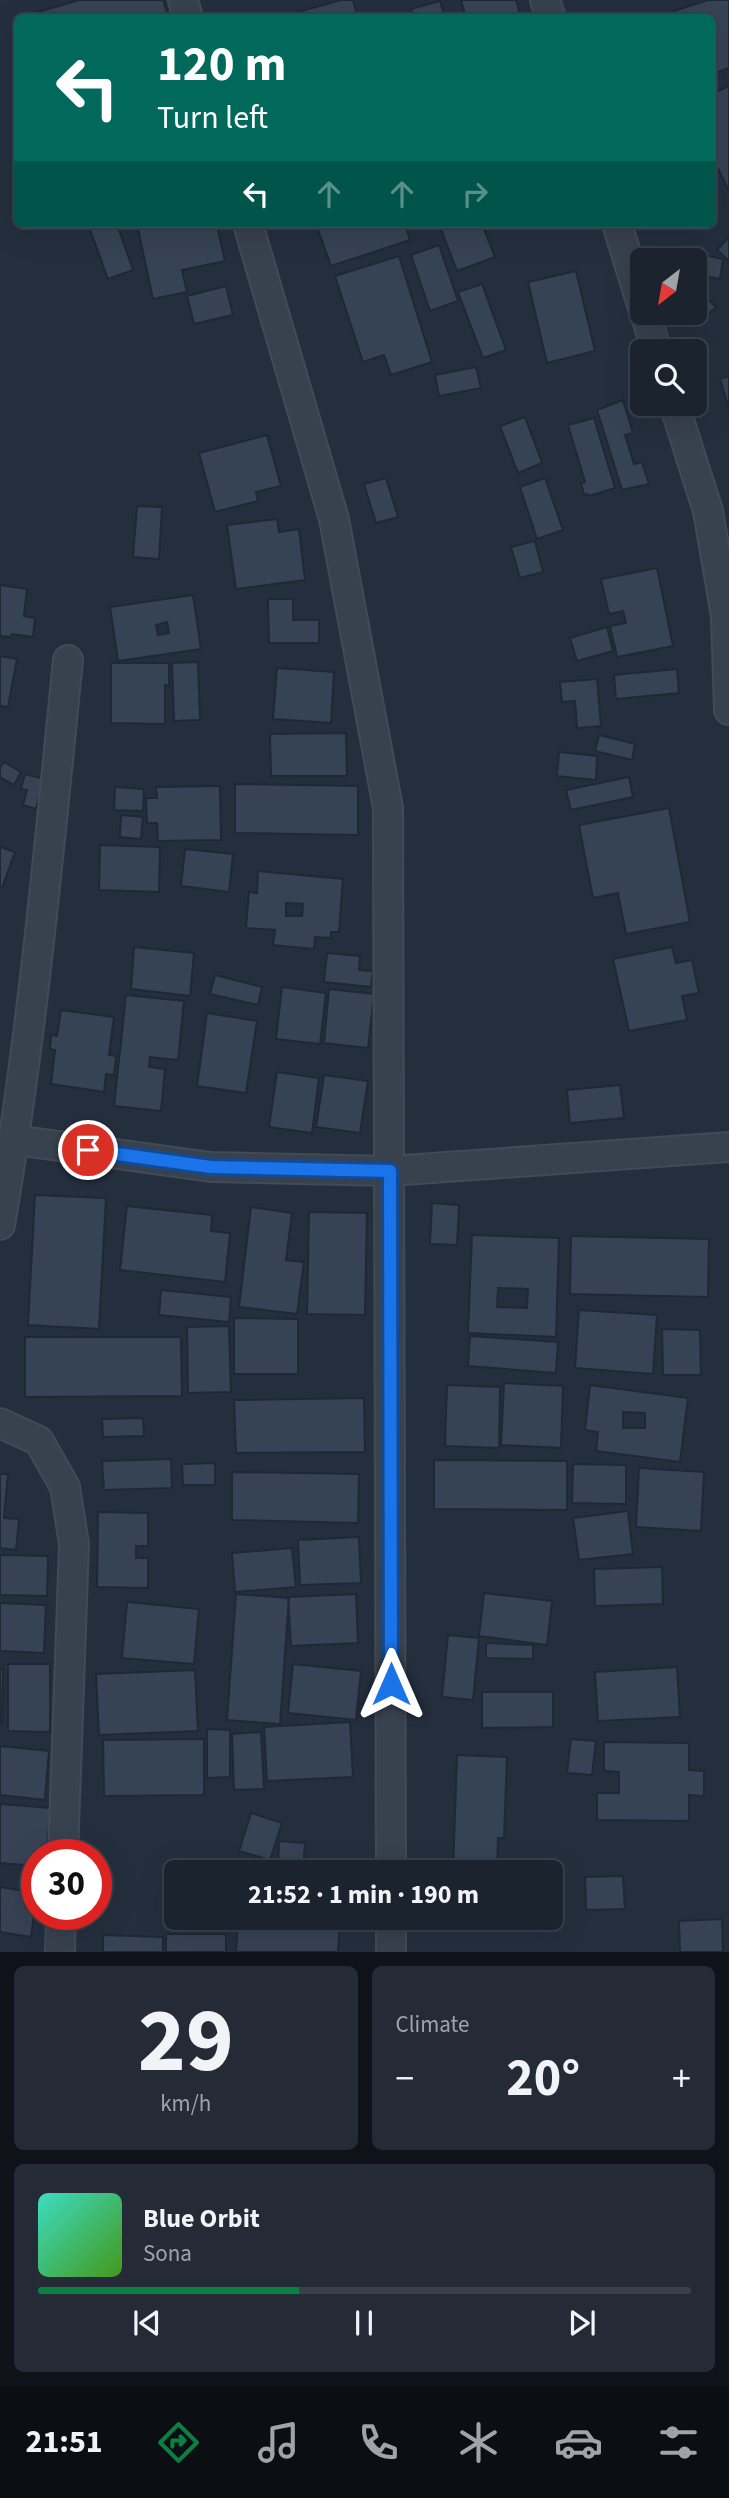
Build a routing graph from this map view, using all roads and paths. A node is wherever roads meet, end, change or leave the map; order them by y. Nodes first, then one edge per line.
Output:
1 (249, 228) edge
2 (618, 228) edge
3 (630, 266) edge
4 (679, 416) edge
5 (719, 507) edge
6 (68, 660) dead end
7 (729, 710) edge
8 (15, 1140) junction
9 (729, 1147) edge
10 (390, 1171) junction
11 (0, 1226) edge
12 (0, 1423) edge
13 (64, 1839) edge
14 (391, 1860) edge
15 (61, 1930) edge
16 (391, 1930) edge
17 (60, 1952) edge
18 (391, 1952) edge

1 - 10 street
2 - 3 street
4 - 5 street
5 - 7 street
6 - 8 street
8 - 10 street
8 - 11 street
9 - 10 street
10 - 14 street
12 - 13 street
15 - 17 street
16 - 18 street

